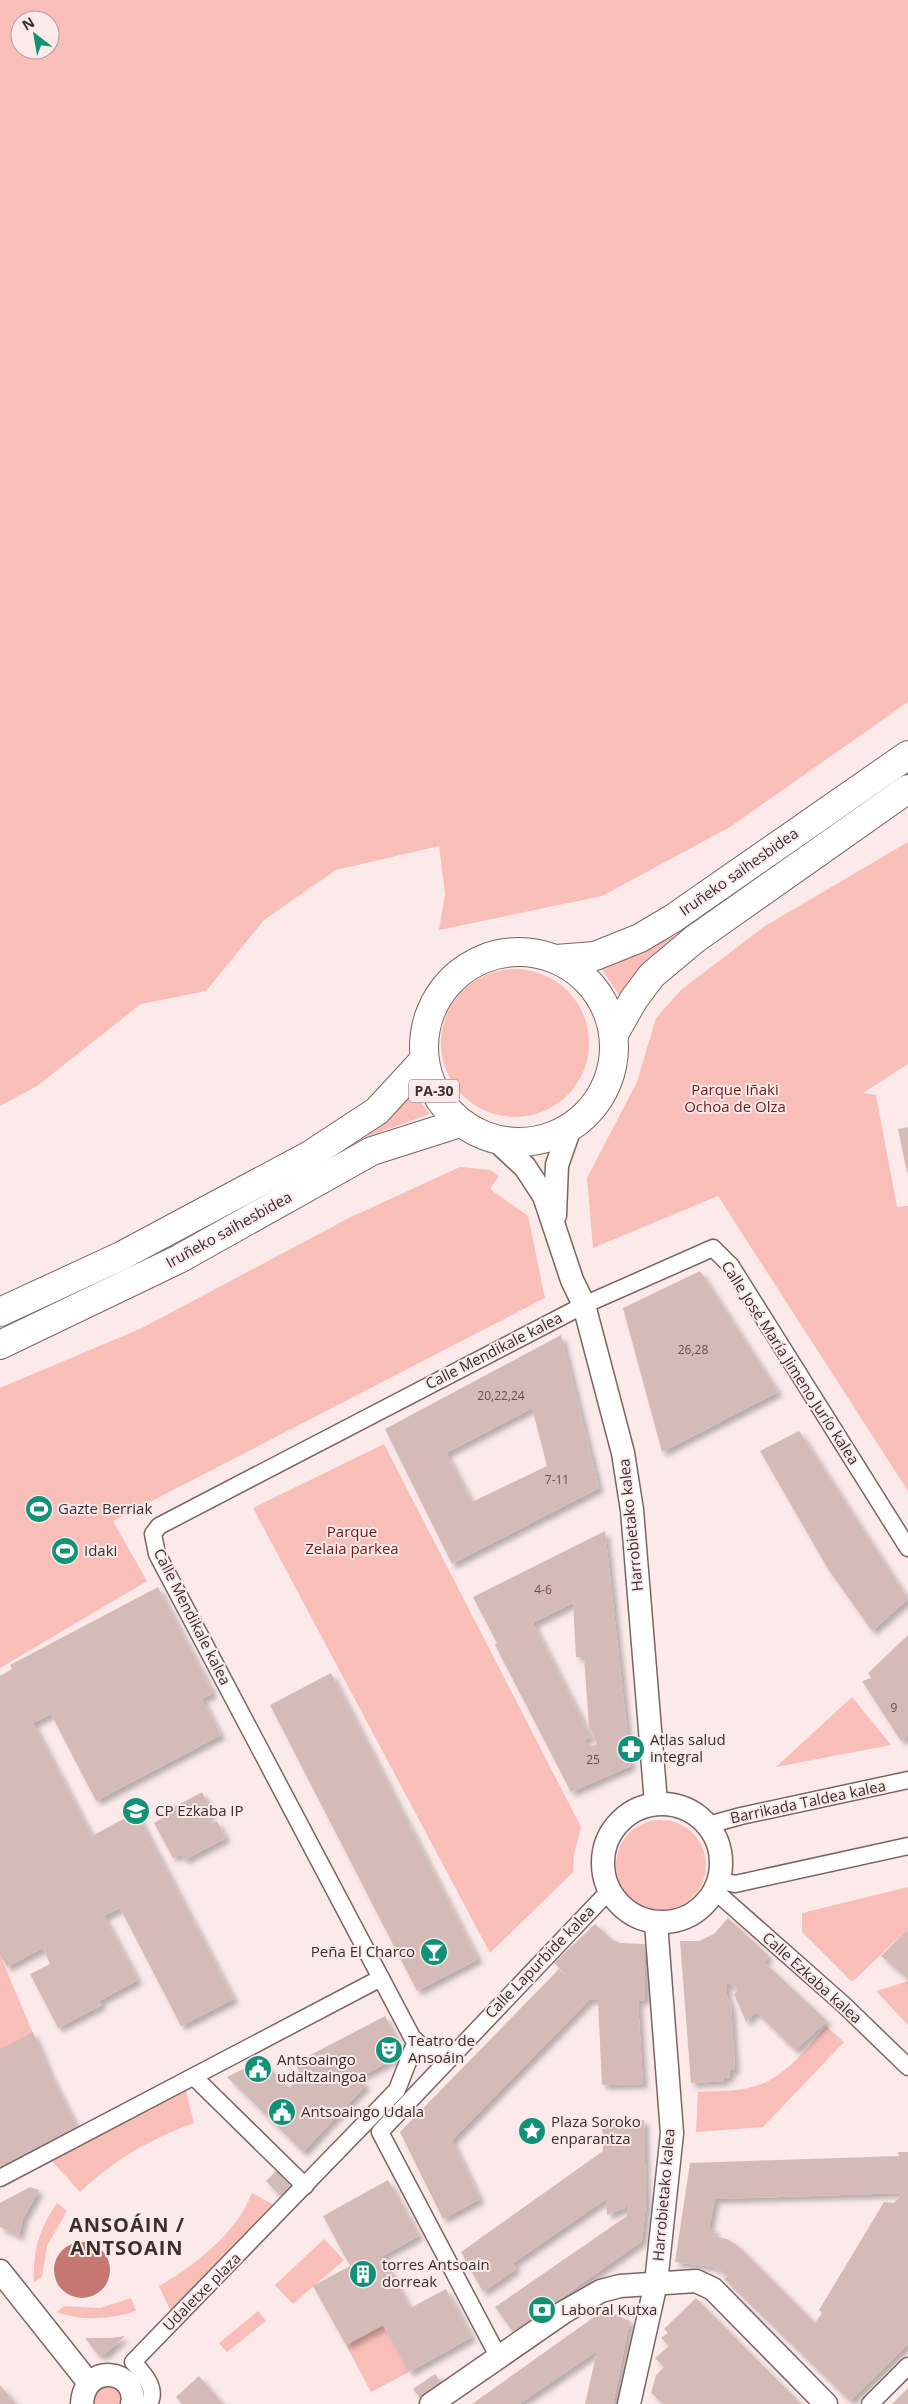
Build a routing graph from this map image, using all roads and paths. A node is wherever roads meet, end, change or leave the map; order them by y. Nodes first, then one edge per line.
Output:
1 (908, 754) edge
2 (908, 790) edge
3 (556, 959) junction
4 (614, 1034) junction
5 (424, 1060) junction
6 (460, 1123) junction
7 (570, 1128) junction
8 (497, 1140) junction
9 (556, 1226) junction
10 (584, 1305) junction
11 (0, 1312) edge
12 (0, 1345) edge
13 (908, 1548) edge
14 (908, 1780) edge
15 (656, 1803) junction
16 (708, 1825) junction
17 (908, 1846) edge
18 (717, 1886) junction
19 (609, 1891) junction
20 (656, 1923) junction
21 (381, 1978) junction
22 (416, 2041) junction
23 (452, 2053) junction
24 (908, 2066) edge
25 (194, 2076) junction
26 (0, 2178) edge
27 (305, 2186) junction
28 (0, 2271) edge
29 (656, 2283) junction
30 (499, 2358) junction
31 (908, 2366) edge
32 (89, 2383) junction
33 (82, 2404) edge
34 (132, 2404) edge
35 (149, 2404) edge
36 (431, 2404) edge
37 (629, 2404) edge
38 (826, 2404) edge
39 (870, 2404) edge

1 - 3 highway, Iruñeko saihesbidea / PA-30
2 - 4 highway, Iruñeko saihesbidea / PA-30
3 - 4 highway, PA-30
3 - 5 highway, PA-30
4 - 7 highway, PA-30
5 - 6 highway, PA-30
5 - 11 highway, Iruñeko saihesbidea / PA-30
6 - 8 highway, PA-30
6 - 12 highway, Iruñeko saihesbidea / PA-30
7 - 8 highway, PA-30
7 - 9 main road, Harrobietako kalea
8 - 9 main road, Harrobietako kalea
9 - 10 main road, Harrobietako kalea
10 - 13 street, Calle José María Jimeno Jurío kalea
10 - 15 main road, Harrobietako kalea
10 - 21 street, Calle Mendikale kalea
14 - 16 street, Barrikada Taldea kalea
15 - 16 main road
15 - 19 main road
16 - 18 main road
17 - 18 street
18 - 20 main road
18 - 24 street, Calle Ezkaba kalea
19 - 20 main road
19 - 23 street, Calle Lapurbide kalea
20 - 29 main road, Harrobietako kalea
21 - 22 street, Calle Mendikale kalea
21 - 25 street
22 - 23 street
22 - 27 street, Udaletxe plaza
23 - 30 street, Calle Lapurbide kalea
25 - 26 street
25 - 27 street
27 - 35 street, Udaletxe plaza
28 - 32 main road
29 - 30 main road
29 - 37 main road, Harrobietako kalea
29 - 38 main road
30 - 36 main road
31 - 39 street
32 - 33 main road
32 - 34 main road

